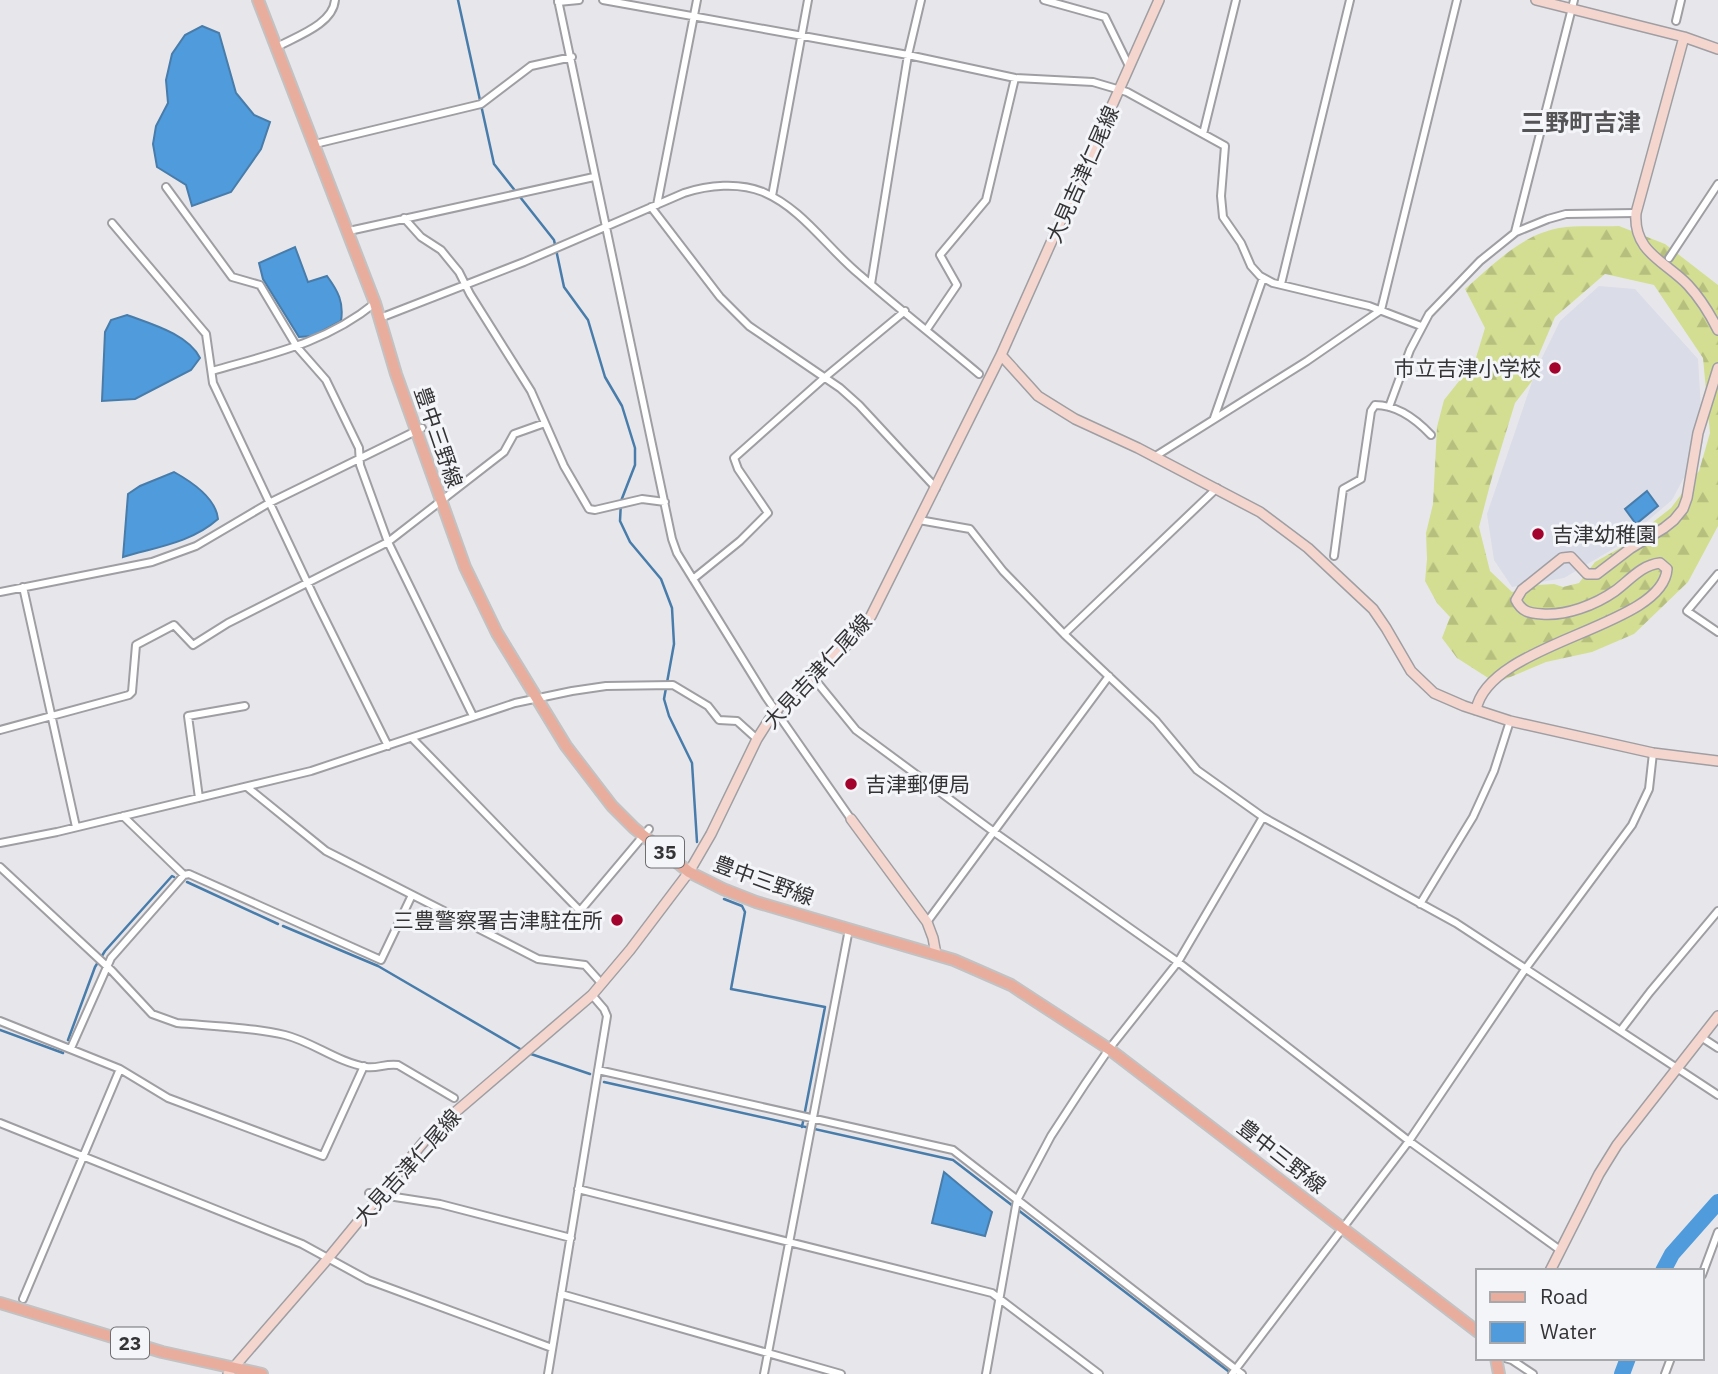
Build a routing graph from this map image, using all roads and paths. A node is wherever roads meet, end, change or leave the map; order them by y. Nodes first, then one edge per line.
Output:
1 (258, 0) edge
2 (335, 0) edge
3 (579, 0) edge
4 (603, 0) edge
5 (697, 0) edge
6 (808, 0) edge
7 (921, 0) edge
8 (1044, 0) edge
9 (1159, 0) edge
10 (1236, 0) edge
11 (1350, 0) edge
12 (1457, 0) edge
13 (1536, 0) edge
14 (1681, 0) edge
15 (558, 1) edge
16 (1573, 4) edge
17 (694, 16) junction
18 (1676, 21) dead end
19 (800, 37) junction
20 (1684, 37) junction
21 (277, 47) junction
22 (1718, 49) edge
23 (908, 55) junction
24 (572, 57) junction
25 (1129, 66) junction
26 (1015, 78) junction
27 (1119, 90) junction
28 (1203, 134) junction
29 (315, 144) junction
30 (594, 177) junction
31 (1718, 184) edge
32 (166, 187) dead end
33 (772, 197) junction
34 (654, 206) junction
35 (1636, 213) junction
36 (404, 218) junction
37 (112, 223) dead end
38 (606, 227) junction
39 (349, 231) junction
40 (1516, 232) junction
41 (1670, 258) dead end
42 (1263, 278) junction
43 (871, 284) junction
44 (1280, 284) junction
45 (466, 286) junction
46 (375, 303) junction
47 (1381, 310) junction
48 (905, 311) junction
49 (380, 318) junction
50 (1421, 326) junction
51 (927, 330) junction
52 (1718, 330) edge
53 (297, 347) junction
54 (1001, 355) junction
55 (1718, 368) edge
56 (212, 371) junction
57 (979, 374) dead end
58 (824, 378) junction
59 (1389, 407) junction
60 (1214, 419) junction
61 (545, 422) junction
62 (419, 429) junction
63 (1431, 435) dead end
64 (1154, 457) junction
65 (360, 458) junction
66 (936, 488) junction
67 (1217, 488) junction
68 (441, 501) junction
69 (271, 502) junction
70 (665, 502) junction
71 (919, 520) junction
72 (388, 542) junction
73 (1334, 556) dead end
74 (1718, 574) edge
75 (693, 579) junction
76 (308, 582) junction
77 (23, 587) junction
78 (0, 592) edge
79 (1718, 632) edge
80 (1064, 634) junction
81 (812, 676) junction
82 (1109, 676) junction
83 (536, 698) junction
84 (245, 706) dead end
85 (1476, 710) junction
86 (776, 711) junction
87 (50, 716) junction
88 (473, 716) junction
89 (1510, 721) junction
90 (0, 730) edge
91 (412, 738) junction
92 (757, 739) junction
93 (388, 746) junction
94 (1653, 752) junction
95 (1718, 761) edge
96 (247, 787) junction
97 (199, 798) junction
98 (123, 816) junction
99 (1263, 817) junction
100 (851, 819) joint
101 (76, 827) junction
102 (646, 832) junction
103 (994, 832) junction
104 (0, 843) edge
105 (0, 867) edge
106 (689, 872) junction
107 (184, 875) junction
108 (412, 895) junction
109 (1420, 904) junction
110 (1718, 911) edge
111 (926, 922) junction
112 (849, 929) junction
113 (936, 954) junction
114 (1178, 962) junction
115 (105, 965) junction
116 (1526, 968) junction
117 (602, 984) junction
118 (592, 995) junction
119 (1718, 1016) edge
120 (0, 1021) edge
121 (1621, 1030) junction
122 (1701, 1037) junction
123 (71, 1048) junction
124 (1718, 1048) edge
125 (1109, 1049) junction
126 (364, 1066) junction
127 (1676, 1068) junction
128 (120, 1069) junction
129 (598, 1070) junction
130 (1718, 1095) edge
131 (454, 1098) dead end
132 (813, 1119) junction
133 (0, 1123) edge
134 (1409, 1141) junction
135 (82, 1156) junction
136 (578, 1189) junction
137 (369, 1193) dead end
138 (380, 1195) junction
139 (1017, 1200) junction
140 (1343, 1229) junction
141 (1718, 1232) edge
142 (571, 1238) junction
143 (789, 1241) junction
144 (1560, 1250) junction
145 (329, 1257) junction
146 (1551, 1269) edge
147 (1704, 1270) edge
148 (561, 1294) junction
149 (999, 1297) junction
150 (23, 1299) dead end
151 (0, 1303) edge
152 (1476, 1330) edge
153 (552, 1348) junction
154 (768, 1354) junction
155 (1512, 1360) edge
156 (230, 1371) edge
157 (1234, 1371) edge
158 (262, 1374) edge
159 (548, 1374) edge
160 (764, 1374) edge
161 (841, 1374) edge
162 (986, 1374) edge
163 (1099, 1374) edge
164 (1242, 1374) edge
165 (1533, 1374) edge

1 - 21 main road, 豊中三野線 / 35
2 - 21 street
3 - 15 street
4 - 17 street
5 - 17 street
6 - 19 street
7 - 23 street
8 - 25 street
9 - 25 street, 大見吉津仁尾線
10 - 28 street
11 - 44 street
12 - 47 street
13 - 16 street
14 - 18 street
15 - 24 street
16 - 20 street
16 - 40 street
17 - 19 street
17 - 34 street
19 - 23 street
19 - 33 street
20 - 22 street
20 - 35 street
21 - 29 main road, 豊中三野線 / 35
23 - 26 street
23 - 43 street
24 - 29 street
24 - 30 street
25 - 27 street, 大見吉津仁尾線
26 - 27 street
26 - 51 street
27 - 28 street
27 - 54 street, 大見吉津仁尾線
28 - 42 street
29 - 39 main road, 豊中三野線 / 35
30 - 36 street
30 - 38 street
31 - 41 street
32 - 53 street
33 - 34 street
33 - 43 street
34 - 38 street
34 - 58 street
35 - 40 street
35 - 52 street
36 - 39 street
36 - 45 street
37 - 56 street
38 - 45 street
38 - 70 street
39 - 46 main road, 豊中三野線 / 35
40 - 50 street
42 - 44 street
42 - 60 street
43 - 48 street
44 - 47 street
45 - 49 street
45 - 61 street
46 - 49 main road, 豊中三野線 / 35
46 - 53 street
47 - 50 street
47 - 60 street
48 - 51 street
48 - 58 street
49 - 62 main road, 豊中三野線 / 35
50 - 59 street
51 - 57 street
53 - 56 street
53 - 65 street
54 - 64 street
54 - 66 street, 大見吉津仁尾線
55 - 85 street
56 - 69 street
58 - 66 street
58 - 75 street
59 - 63 street
59 - 73 street
60 - 64 street
61 - 68 street
61 - 70 street
62 - 65 street
62 - 68 main road, 豊中三野線 / 35
64 - 67 street
65 - 69 street
65 - 72 street
66 - 71 street, 大見吉津仁尾線
67 - 80 street
67 - 85 street
68 - 72 street
68 - 83 main road, 豊中三野線 / 35
69 - 76 street
69 - 77 street
70 - 75 street
71 - 80 street
71 - 81 street, 大見吉津仁尾線
72 - 76 street
72 - 88 street
74 - 79 street
75 - 86 street
76 - 87 street
76 - 93 street
77 - 78 street
77 - 87 street
80 - 82 street
81 - 86 street, 大見吉津仁尾線
81 - 103 street
82 - 99 street
82 - 103 street
83 - 88 street
83 - 92 street
83 - 102 main road, 豊中三野線 / 35
84 - 97 street
85 - 89 street
86 - 92 street, 大見吉津仁尾線
86 - 100 street
87 - 90 street
87 - 101 street
88 - 91 street
89 - 94 street
89 - 109 street
91 - 93 street
91 - 102 street
92 - 106 street, 大見吉津仁尾線
93 - 96 street
94 - 95 street
94 - 116 street
96 - 97 street
96 - 108 street
97 - 98 street
98 - 101 street
98 - 107 street
99 - 109 street
99 - 114 street
100 - 111 street
101 - 104 street
102 - 106 main road, 豊中三野線 / 35
103 - 111 street
103 - 114 street
105 - 115 street
106 - 112 main road, 豊中三野線 / 35
106 - 117 street, 大見吉津仁尾線
107 - 108 street
107 - 115 street
108 - 117 street
109 - 116 street
110 - 121 street
111 - 113 street
112 - 113 main road, 豊中三野線 / 35
112 - 132 street
113 - 125 main road, 豊中三野線 / 35
114 - 125 street
114 - 134 street
115 - 123 street
115 - 126 street
116 - 121 street
116 - 134 street
117 - 118 street, 大見吉津仁尾線
118 - 129 street
118 - 138 street, 大見吉津仁尾線
119 - 122 street
120 - 123 street
121 - 127 street
122 - 124 street
122 - 127 street
123 - 128 street
125 - 139 street
125 - 140 main road, 豊中三野線 / 35
126 - 128 street
126 - 131 street
127 - 130 street
127 - 144 street
128 - 135 street
129 - 132 street
129 - 136 street
132 - 139 street
132 - 143 street
133 - 135 street
134 - 140 street
134 - 144 street
135 - 145 street
135 - 150 street
136 - 142 street
136 - 143 street
137 - 138 street
138 - 142 street
138 - 145 street, 大見吉津仁尾線
139 - 149 street
139 - 157 street
140 - 152 main road, 豊中三野線 / 35
140 - 157 street
141 - 147 street
142 - 148 street
143 - 149 street
143 - 154 street
144 - 146 street
145 - 153 street
145 - 156 street, 大見吉津仁尾線
148 - 153 street
148 - 154 street
149 - 162 street
149 - 163 street
151 - 156 main road, 23
153 - 159 street
154 - 160 street
154 - 161 street
155 - 165 street
156 - 158 main road, 23
157 - 164 street

